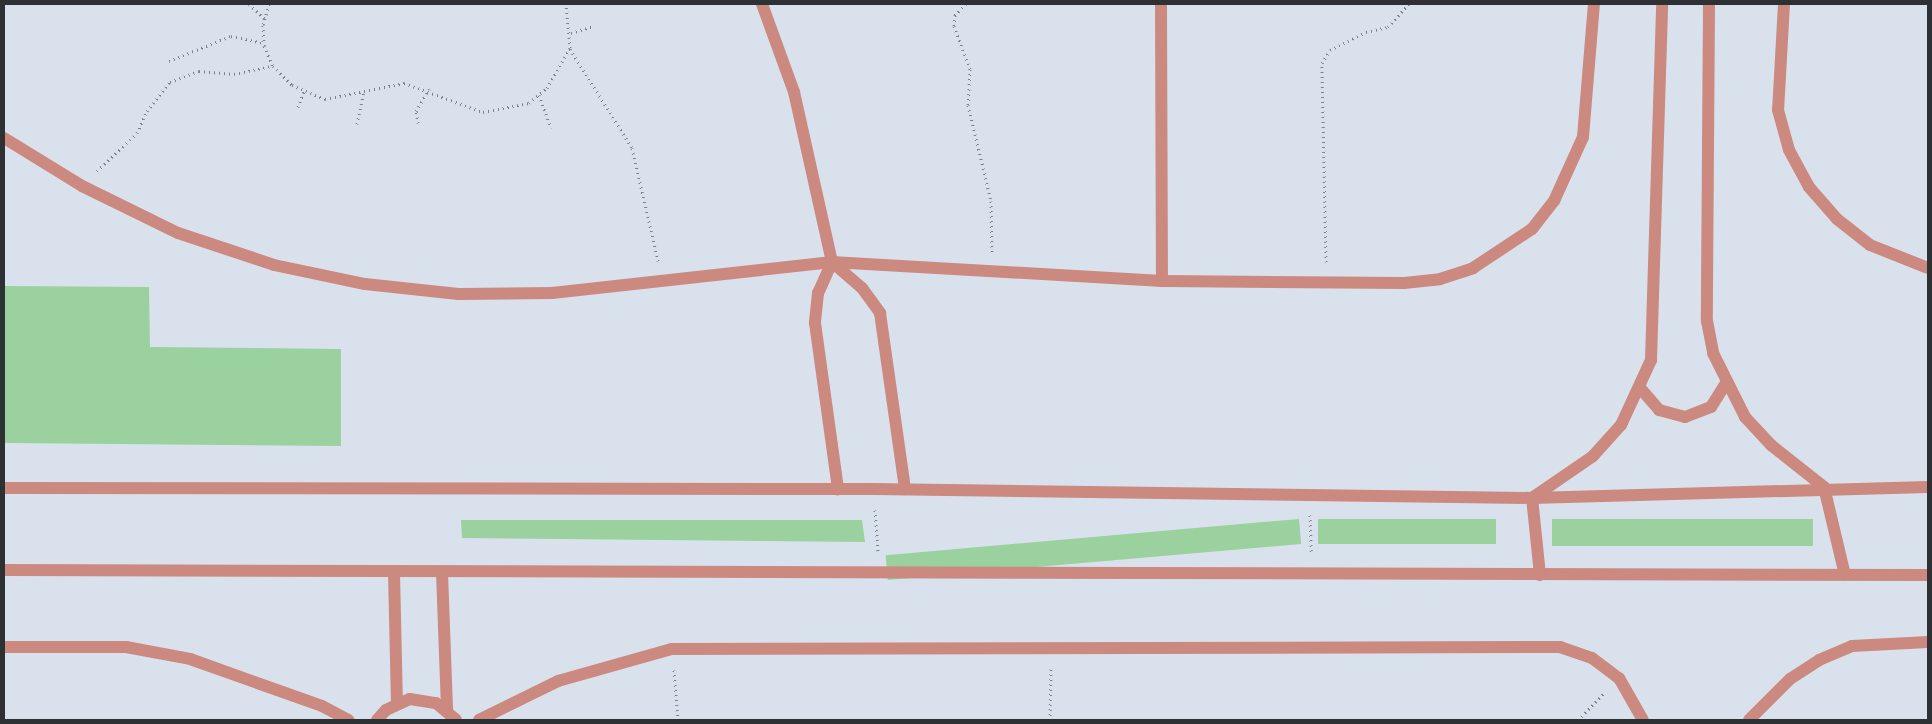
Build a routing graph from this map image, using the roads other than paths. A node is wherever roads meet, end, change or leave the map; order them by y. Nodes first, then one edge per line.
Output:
1 (762, 4) edge
2 (1161, 4) edge
3 (1594, 4) edge
4 (1662, 4) edge
5 (1709, 4) edge
6 (1784, 4) edge
7 (4, 138) edge
8 (832, 262) junction
9 (1928, 268) edge
10 (1162, 280) junction
11 (1725, 385) junction
12 (1641, 389) junction
13 (1824, 487) junction
14 (1928, 487) edge
15 (4, 488) edge
16 (838, 488) junction
17 (905, 489) junction
18 (1532, 498) junction
19 (4, 570) edge
20 (442, 572) junction
21 (394, 573) junction
22 (1540, 575) junction
23 (1845, 575) junction
24 (1928, 575) edge
25 (1928, 642) edge
26 (4, 647) edge
27 (397, 703) junction
28 (448, 710) junction
29 (348, 720) edge
30 (377, 720) edge
31 (456, 720) edge
32 (479, 720) edge
33 (1643, 720) edge
34 (1749, 720) edge

1 - 8 street
2 - 10 street
3 - 10 street
4 - 12 street
5 - 11 street
6 - 9 street
7 - 8 street
8 - 10 street
8 - 16 street
8 - 17 street
11 - 12 street
11 - 13 street
12 - 18 street
13 - 14 street
13 - 18 street
13 - 23 street
15 - 16 street
16 - 17 street
17 - 18 street
18 - 22 street
19 - 21 street
20 - 21 street
20 - 22 street
20 - 28 street
21 - 27 street
22 - 23 street
23 - 24 street
25 - 34 street
26 - 29 street
27 - 28 street
27 - 30 street
28 - 31 street
32 - 33 street

